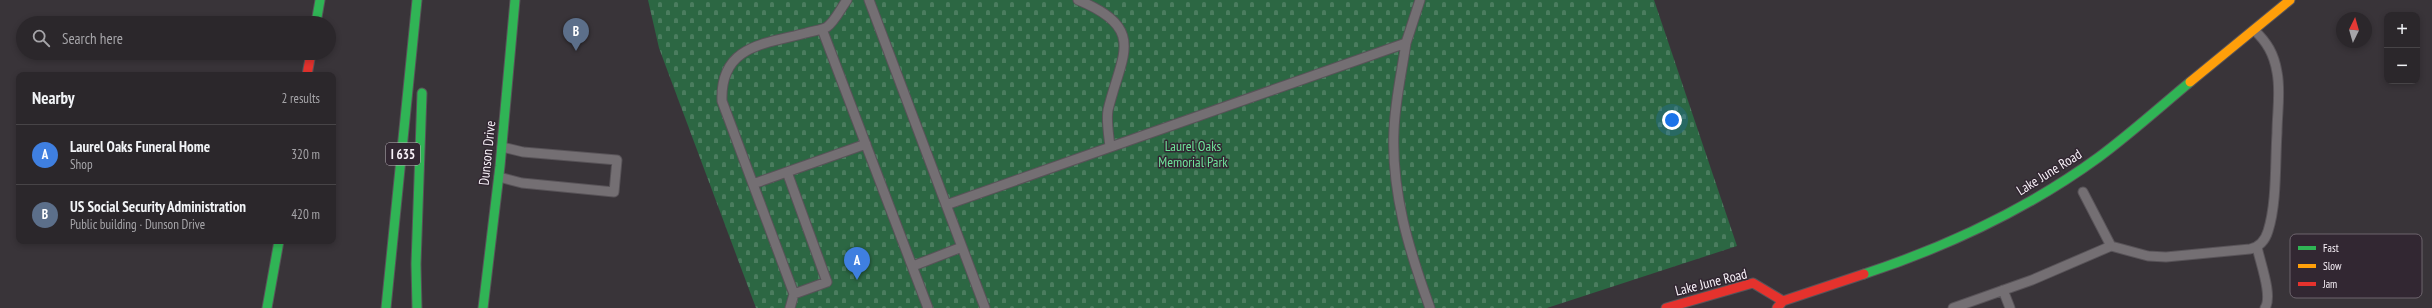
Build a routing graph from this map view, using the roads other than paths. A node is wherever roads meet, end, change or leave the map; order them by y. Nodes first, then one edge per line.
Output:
1 (320, 0) edge
2 (417, 0) edge
3 (425, 0) edge
4 (515, 0) edge
5 (847, 0) edge
6 (869, 0) edge
7 (1078, 0) edge
8 (1420, 0) edge
9 (2290, 0) edge
10 (317, 16) edge
11 (425, 24) dead end
12 (822, 29) junction
13 (2254, 29) junction
14 (1406, 42) junction
15 (310, 60) edge
16 (308, 72) edge
17 (423, 80) dead end
18 (866, 144) junction
19 (502, 147) junction
20 (1110, 147) junction
21 (787, 172) junction
22 (499, 177) junction
23 (753, 184) junction
24 (2083, 192) dead end
25 (946, 205) junction
26 (278, 244) edge
27 (283, 244) edge
28 (2111, 246) junction
29 (962, 247) junction
30 (2257, 247) junction
31 (913, 266) junction
32 (2003, 290) junction
33 (794, 294) junction
34 (278, 301) dead end
35 (1782, 306) edge
36 (267, 308) edge
37 (386, 308) edge
38 (417, 308) edge
39 (483, 308) edge
40 (790, 308) edge
41 (928, 308) edge
42 (985, 308) edge
43 (1430, 308) edge
44 (1666, 308) edge
45 (1953, 308) edge
46 (2010, 308) edge
47 (2265, 308) edge

1 - 10 main road
2 - 37 main road, I 635
3 - 11 main road
4 - 19 main road, Dunson Drive
5 - 12 lane
6 - 25 lane
7 - 20 lane
8 - 14 lane
9 - 13 main road, Lake June Road
12 - 18 lane
12 - 23 lane
13 - 30 lane
13 - 35 main road, Lake June Road
14 - 20 lane
14 - 43 lane
15 - 16 main road
17 - 38 main road
18 - 21 lane
18 - 31 lane
19 - 22 main road, Dunson Drive
19 - 22 lane
20 - 25 lane
21 - 23 lane
21 - 33 lane
22 - 39 main road, Dunson Drive
23 - 33 lane
24 - 28 lane
25 - 29 lane
26 - 36 main road
27 - 34 main road
28 - 30 lane
28 - 32 lane
29 - 31 lane
29 - 42 lane
30 - 47 lane
31 - 41 lane
32 - 45 lane
32 - 46 lane
33 - 40 lane
35 - 44 main road, Lake June Road

